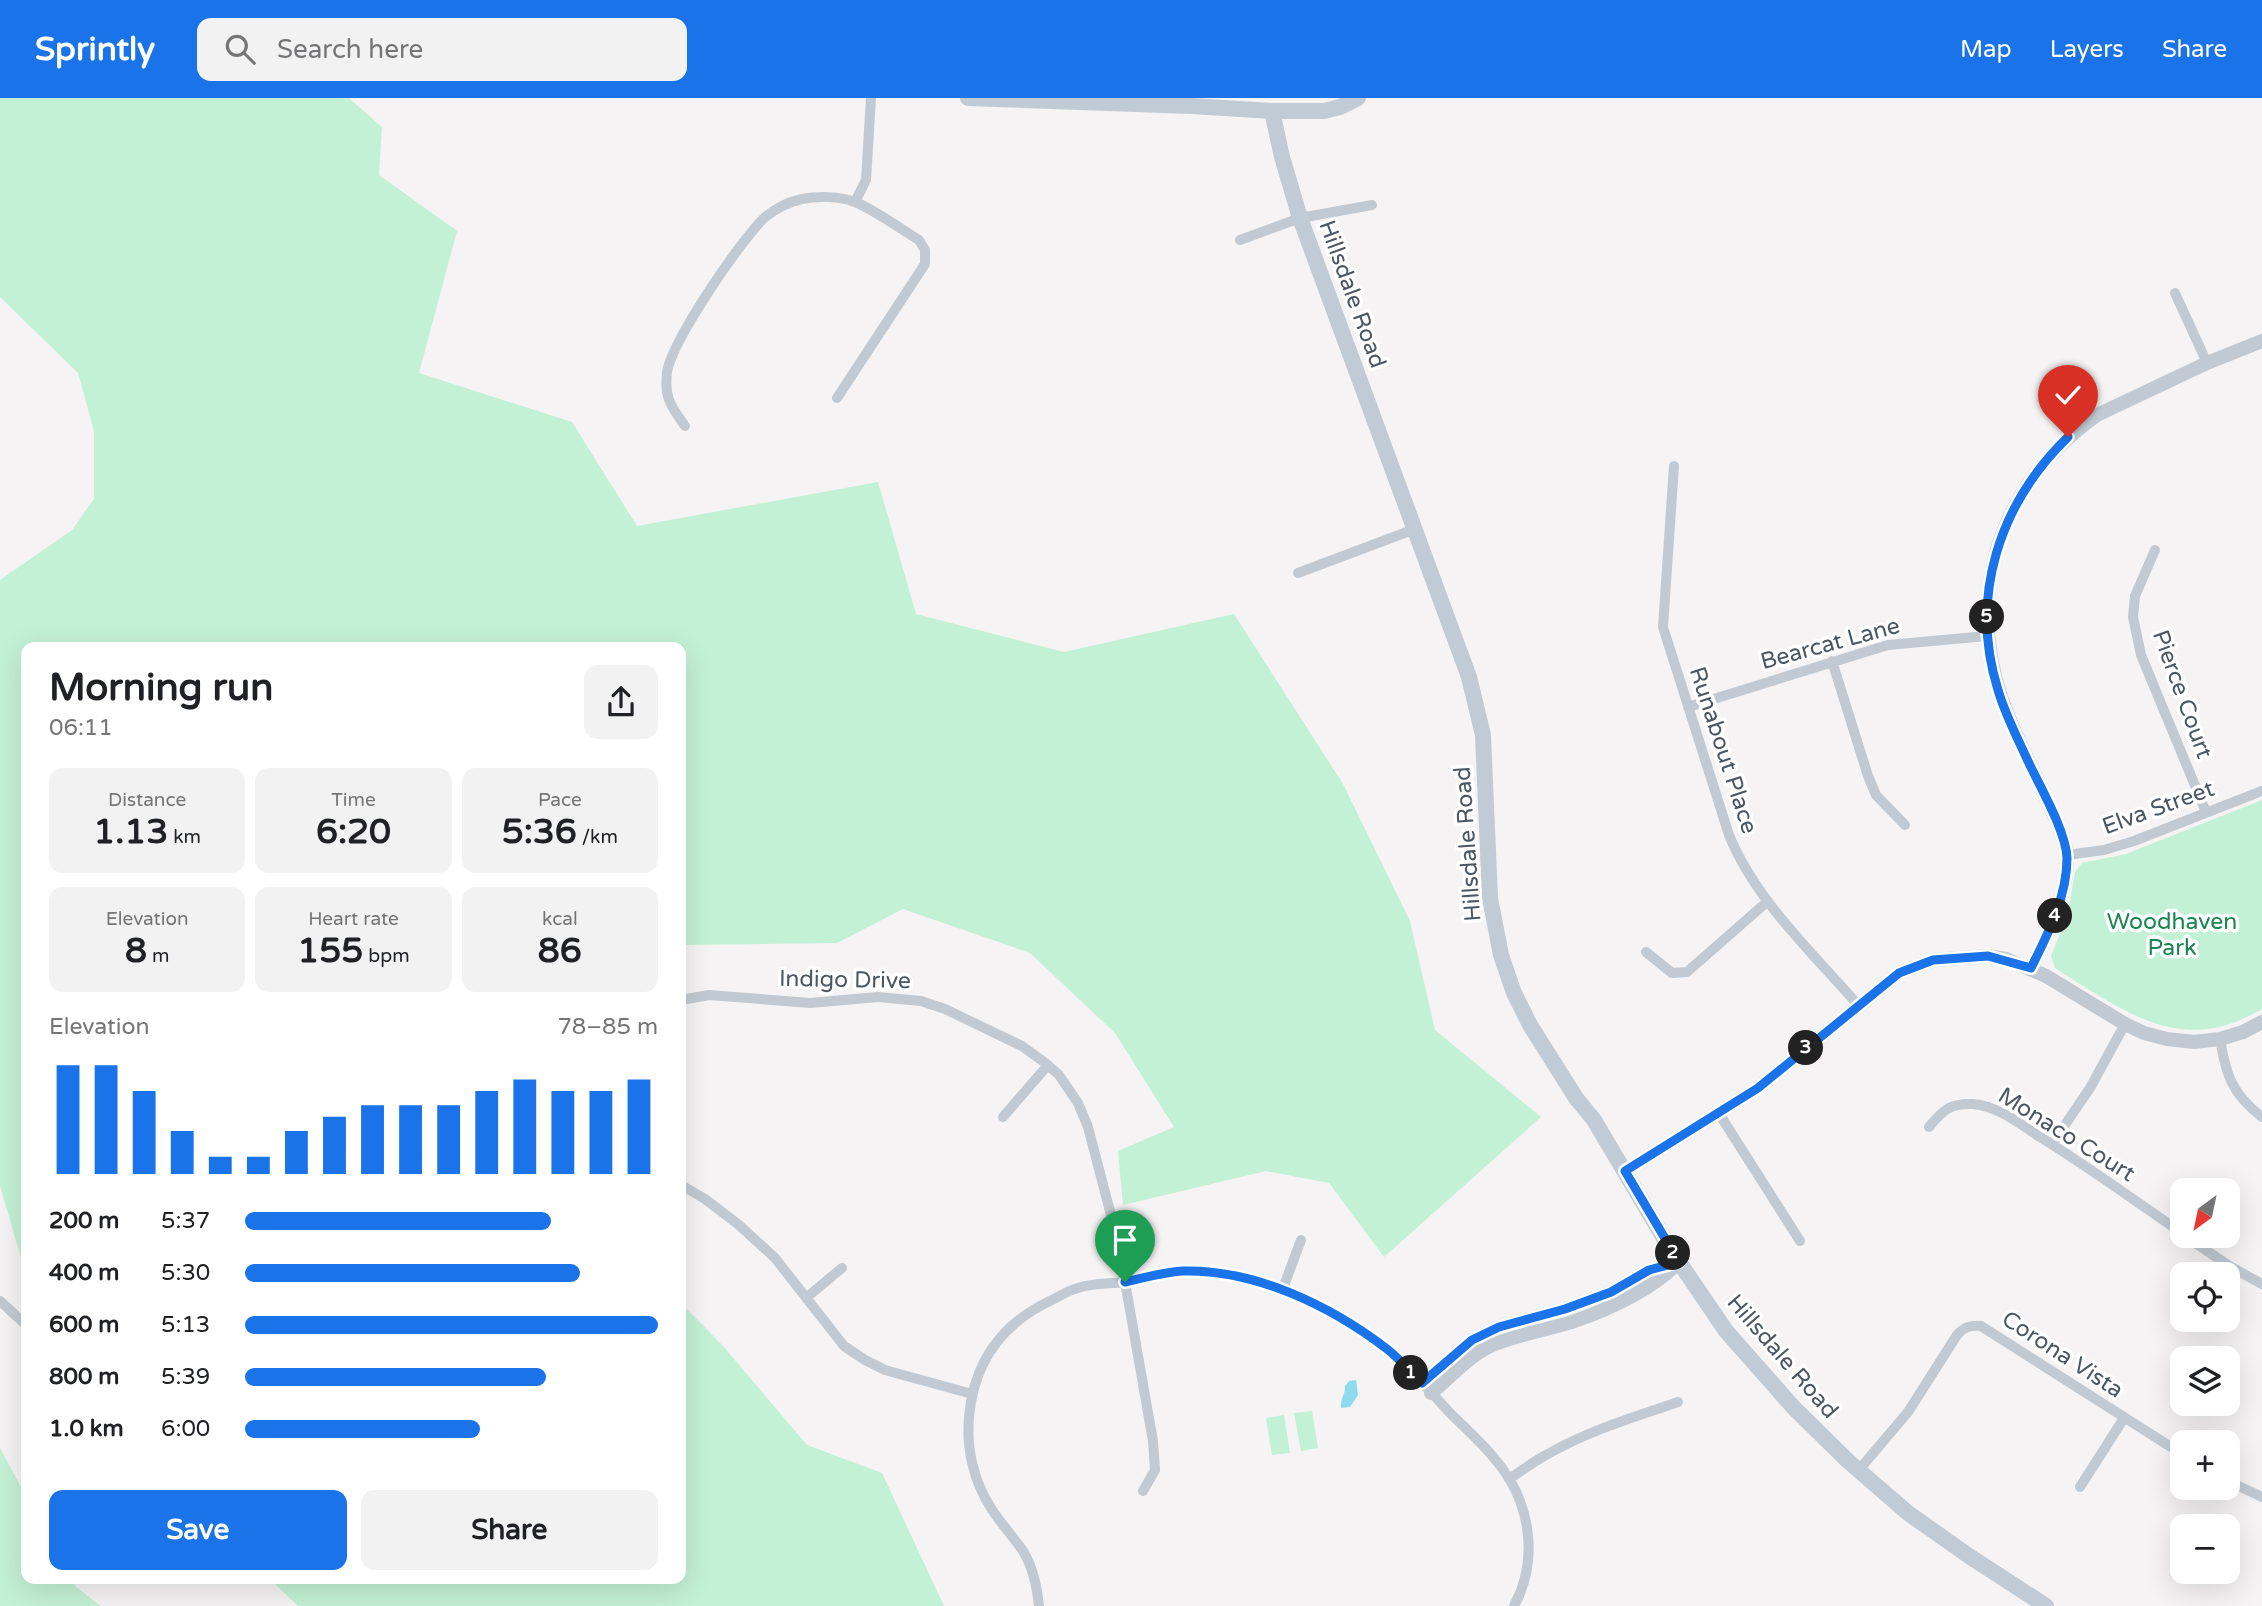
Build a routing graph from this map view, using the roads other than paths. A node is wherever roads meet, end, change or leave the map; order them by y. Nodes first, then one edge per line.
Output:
1 (871, 98) edge
2 (968, 98) edge
3 (1358, 98) edge
4 (1272, 111) junction
5 (855, 202) junction
6 (1372, 205) dead end
7 (1300, 218) junction
8 (1240, 240) dead end
9 (2175, 293) dead end
10 (2262, 341) edge
11 (2207, 363) junction
12 (837, 398) dead end
13 (685, 426) dead end
14 (1674, 466) dead end
15 (1415, 529) junction
16 (2155, 550) dead end
17 (1298, 573) dead end
18 (1987, 636) junction
19 (1832, 661) junction
20 (1688, 707) junction
21 (2262, 791) edge
22 (2206, 813) junction
23 (1905, 825) dead end
24 (2067, 855) junction
25 (1768, 901) junction
26 (1646, 952) dead end
27 (2031, 968) junction
28 (686, 999) edge
29 (1858, 1005) junction
30 (2262, 1022) edge
31 (2125, 1024) junction
32 (2220, 1039) junction
33 (1048, 1065) junction
34 (1718, 1112) junction
35 (1003, 1117) dead end
36 (2262, 1117) edge
37 (1929, 1127) dead end
38 (2052, 1144) junction
39 (1625, 1171) junction
40 (686, 1188) edge
41 (2170, 1224) edge
42 (1301, 1240) dead end
43 (1801, 1241) dead end
44 (2204, 1248) edge
45 (1679, 1262) junction
46 (842, 1268) dead end
47 (1125, 1282) junction
48 (2262, 1284) edge
49 (1282, 1291) junction
50 (806, 1298) junction
51 (0, 1301) edge
52 (21, 1320) edge
53 (1427, 1388) junction
54 (972, 1394) junction
55 (1678, 1402) dead end
56 (2124, 1418) junction
57 (2170, 1447) edge
58 (1858, 1471) junction
59 (1509, 1479) junction
60 (2080, 1487) dead end
61 (2240, 1487) edge
62 (1143, 1491) dead end
63 (2262, 1497) edge
64 (1039, 1606) edge
65 (1514, 1606) edge
66 (2046, 1606) edge

1 - 5 street
2 - 4 main road
3 - 4 main road
4 - 7 main road, Hillsdale Road
5 - 12 street
5 - 13 street
6 - 7 street
7 - 8 street
7 - 15 main road, Hillsdale Road
9 - 11 street
10 - 11 street
11 - 18 street
14 - 20 street, Runabout Place
15 - 17 street
15 - 39 main road, Hillsdale Road
16 - 22 street, Pierce Court
18 - 19 street, Bearcat Lane
18 - 24 street
19 - 20 street, Bearcat Lane
19 - 23 street
20 - 25 street, Runabout Place
21 - 22 street, Elva Street
22 - 24 street, Elva Street
24 - 27 street
25 - 26 street
25 - 29 street, Runabout Place
27 - 29 street
27 - 31 street
28 - 33 street, Indigo Drive
29 - 34 street
30 - 32 street
31 - 32 street
31 - 38 street
32 - 36 street
33 - 35 street
33 - 47 street, Indigo Drive
34 - 39 street
34 - 43 street
37 - 38 street, Monaco Court
38 - 41 street, Monaco Court
39 - 45 main road, Hillsdale Road
40 - 50 street
42 - 49 street
44 - 48 street, Monaco Court
45 - 53 street
45 - 58 main road, Hillsdale Road
46 - 50 street
47 - 49 street
47 - 54 street
47 - 62 street, Indigo Drive
49 - 53 street
50 - 54 street
51 - 52 street
53 - 59 street
54 - 64 street
55 - 59 street
56 - 57 street, Corona Vista
56 - 58 street, Corona Vista
56 - 60 street
58 - 66 main road, Hillsdale Road
59 - 65 street
61 - 63 street

